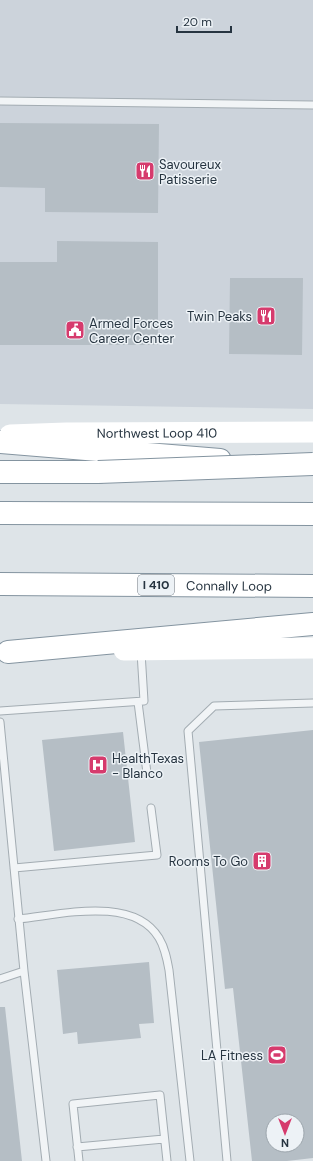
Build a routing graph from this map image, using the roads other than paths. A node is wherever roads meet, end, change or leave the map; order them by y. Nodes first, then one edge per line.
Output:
1 (0, 101) edge
2 (313, 105) edge
3 (313, 432) edge
4 (0, 436) edge
5 (0, 442) edge
6 (313, 464) edge
7 (313, 468) edge
8 (0, 472) edge
9 (0, 513) edge
10 (313, 514) edge
11 (0, 584) edge
12 (313, 586) edge
13 (313, 624) edge
14 (313, 648) edge
15 (140, 650) junction
16 (4, 652) edge
17 (138, 702) junction
18 (313, 703) edge
19 (0, 711) edge
20 (0, 722) edge
21 (147, 772) dead end
22 (3, 783) edge
23 (151, 808) dead end
24 (14, 868) junction
25 (18, 919) junction
26 (24, 971) junction
27 (0, 979) edge
28 (164, 1139) junction
29 (78, 1147) junction
30 (46, 1161) edge
31 (79, 1161) edge
32 (167, 1161) edge
33 (190, 1161) edge
34 (227, 1161) edge

1 - 2 lane
3 - 4 main road, Northwest Loop 410
5 - 7 highway
6 - 8 highway, bridge
9 - 10 highway
11 - 12 highway, Connally Loop / I 410
13 - 16 highway
14 - 15 main road
15 - 16 main road
15 - 17 lane
17 - 19 lane
17 - 21 lane
18 - 34 lane
20 - 22 lane
22 - 24 lane
23 - 24 lane
24 - 25 lane
25 - 26 lane
25 - 33 lane
26 - 27 lane
26 - 30 lane
28 - 29 lane
28 - 29 lane
28 - 32 lane
29 - 31 lane

